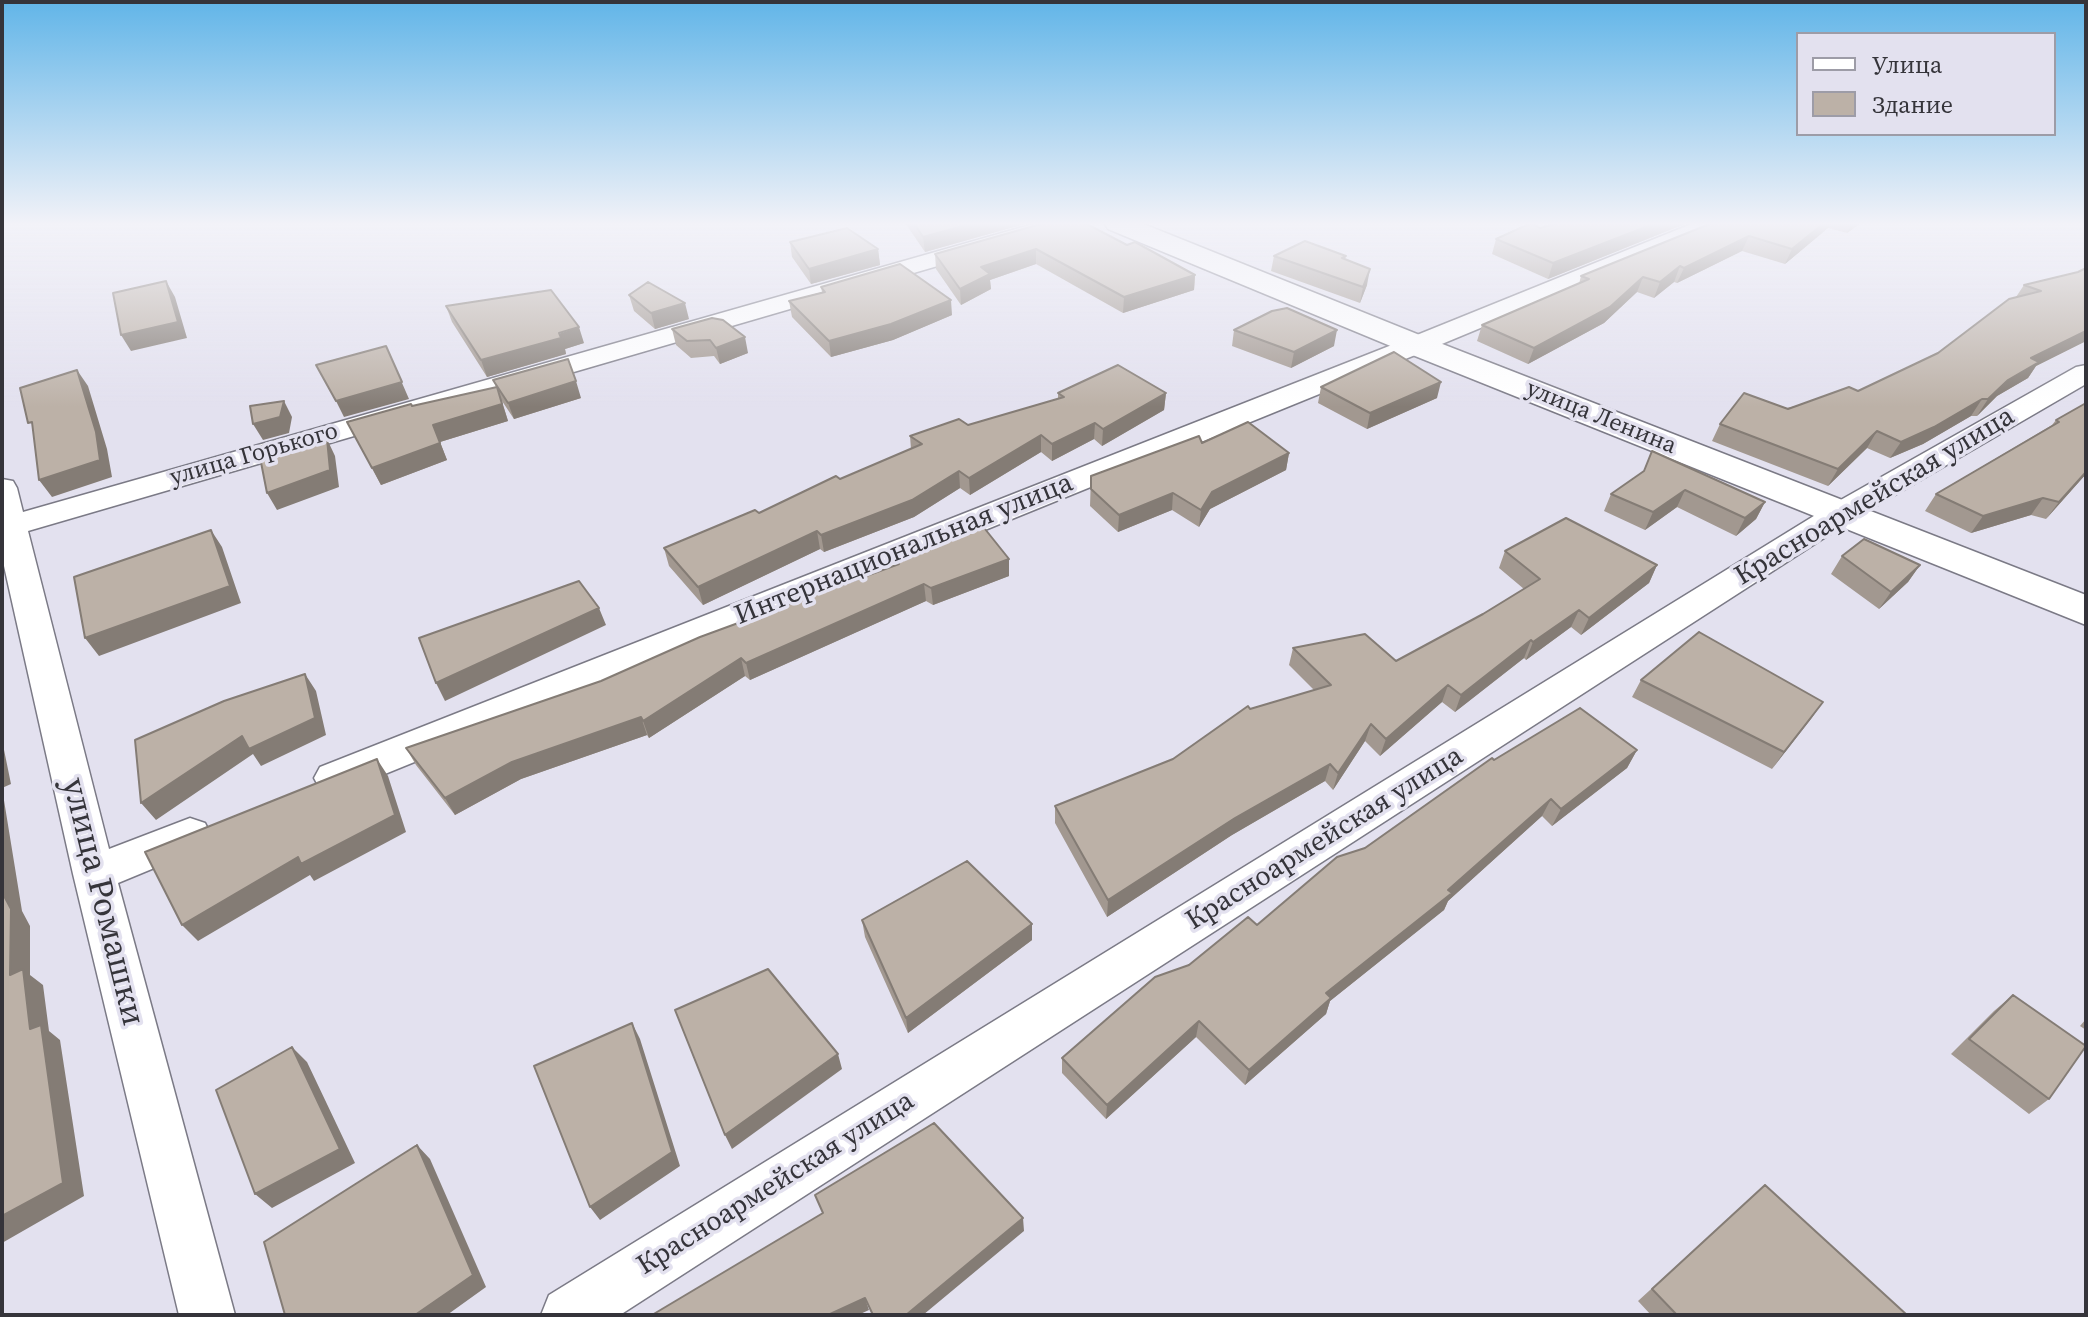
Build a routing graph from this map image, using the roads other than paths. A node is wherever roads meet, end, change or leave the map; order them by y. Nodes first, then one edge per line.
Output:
1 (837, 284) edge
2 (1268, 284) edge
3 (1563, 284) edge
4 (1416, 345) junction
5 (2086, 373) edge
6 (1841, 513) junction
7 (5, 514) edge
8 (2086, 611) edge
9 (299, 792) edge
10 (211, 827) edge
11 (94, 874) junction
12 (207, 1315) edge
13 (569, 1315) edge

1 - 7 street, улица Горького
2 - 4 street, улица Ленина
3 - 4 street, Интернациональная улица
4 - 6 street, улица Ленина
4 - 9 street, Интернациональная улица
5 - 6 street, Красноармейская улица
6 - 8 street, улица Ленина
6 - 13 street, Красноармейская улица
7 - 11 street, улица Ромашки
10 - 11 street
11 - 12 street, улица Ромашки

